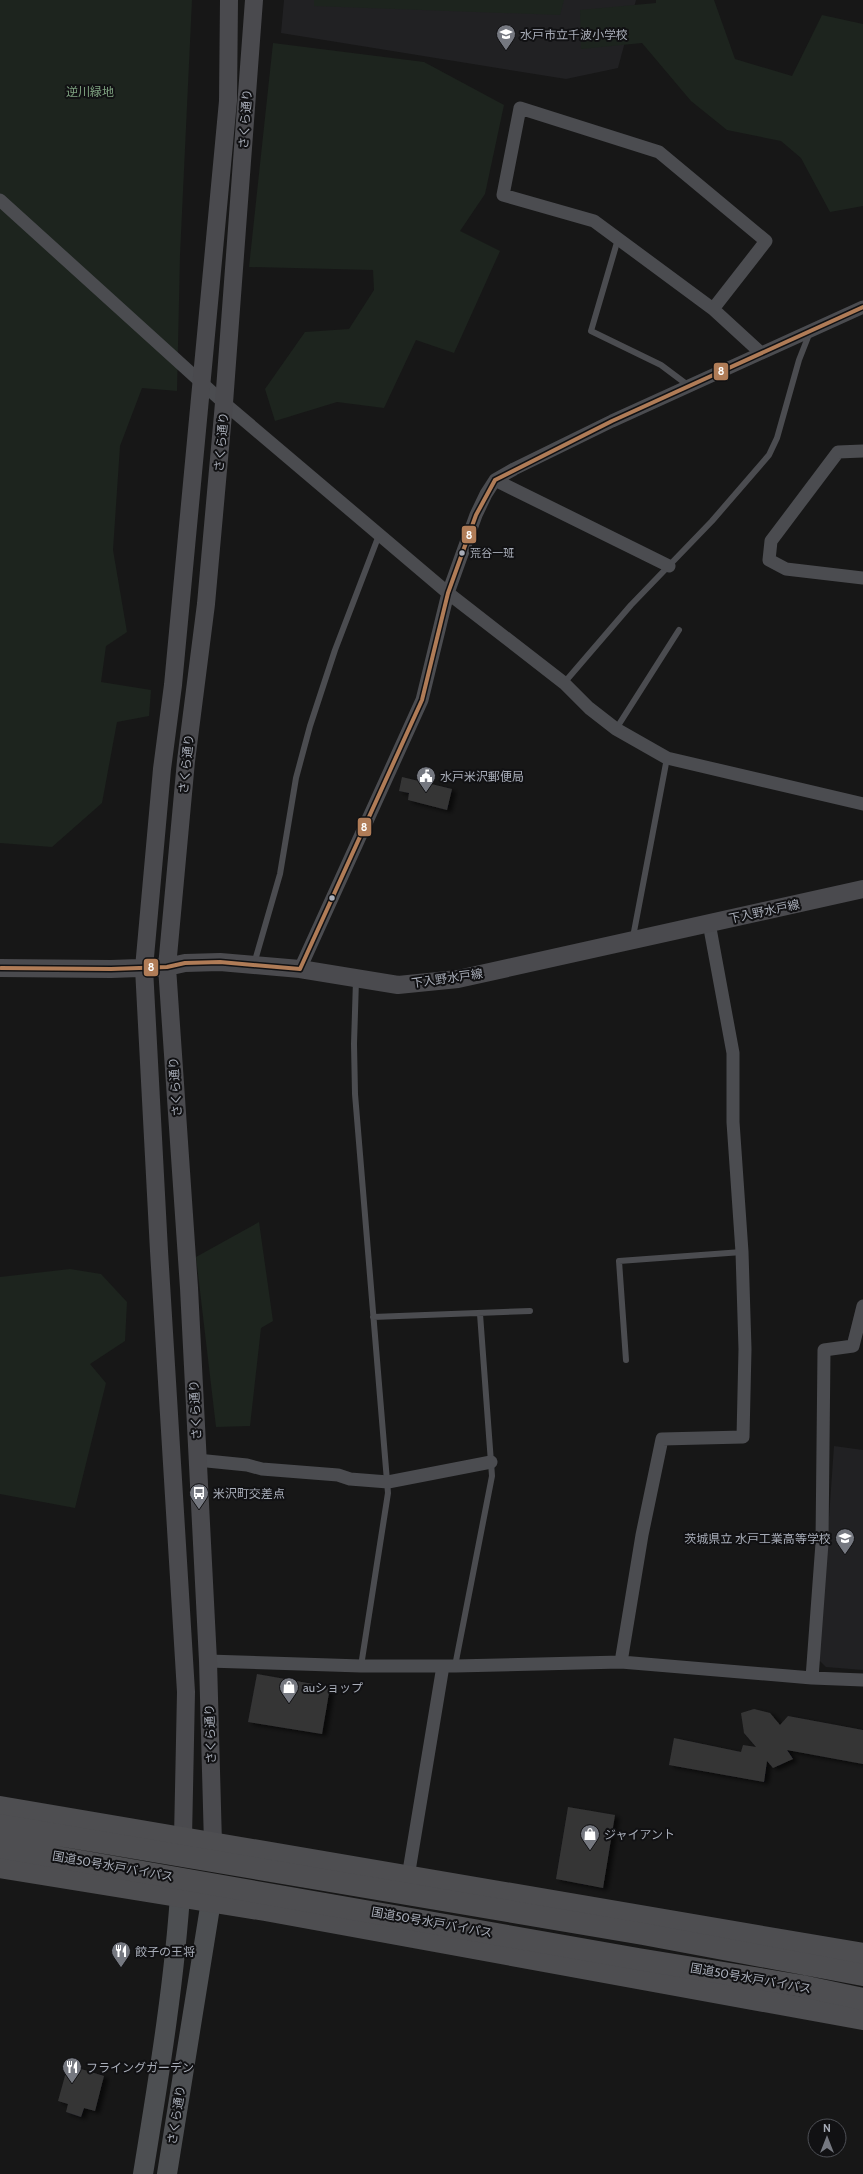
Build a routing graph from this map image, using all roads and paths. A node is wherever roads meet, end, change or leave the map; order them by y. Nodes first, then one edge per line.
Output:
1 (229, 0) edge
2 (254, 0) edge
3 (0, 200) edge
4 (618, 237) junction
5 (863, 307) edge
6 (713, 309) junction
7 (810, 331) junction
8 (761, 353) junction
9 (201, 381) junction
10 (690, 386) junction
11 (224, 403) junction
12 (863, 451) edge
13 (495, 480) junction
14 (379, 535) junction
15 (669, 566) junction
16 (863, 578) edge
17 (448, 593) junction
18 (679, 630) dead end
19 (564, 683) junction
20 (616, 729) junction
21 (667, 758) junction
22 (863, 804) edge
23 (863, 889) edge
24 (709, 923) junction
25 (632, 941) junction
26 (254, 964) junction
27 (167, 967) junction
28 (144, 968) junction
29 (300, 969) junction
30 (0, 970) edge
31 (356, 979) junction
32 (742, 1252) junction
33 (863, 1306) edge
34 (530, 1311) dead end
35 (480, 1314) junction
36 (373, 1317) junction
37 (858, 1346) edge
38 (626, 1360) dead end
39 (197, 1460) junction
40 (491, 1462) junction
41 (388, 1482) junction
42 (208, 1661) junction
43 (621, 1662) junction
44 (361, 1666) junction
45 (448, 1666) junction
46 (812, 1678) junction
47 (863, 1680) edge
48 (0, 1807) edge
49 (0, 1825) edge
50 (183, 1838) junction
51 (213, 1844) junction
52 (0, 1847) edge
53 (0, 1867) edge
54 (408, 1877) junction
55 (180, 1896) junction
56 (211, 1901) junction
57 (863, 1958) edge
58 (863, 1999) edge
59 (863, 2019) edge
60 (143, 2174) edge
61 (167, 2174) edge

1 - 9 street, さくら通り
2 - 11 street, さくら通り
3 - 9 street
4 - 6 street
4 - 6 street
4 - 10 lane
5 - 7 street
6 - 8 street
7 - 8 street
7 - 15 lane
8 - 10 street
9 - 11 street
9 - 28 street, さくら通り
10 - 13 street
11 - 14 street
11 - 27 street, さくら通り
12 - 16 street
13 - 15 street
13 - 17 street
14 - 17 street
14 - 26 lane
15 - 19 lane
17 - 19 street
17 - 29 street
18 - 20 lane
19 - 20 street
20 - 21 street
21 - 22 street
21 - 25 lane
23 - 24 street, 下入野水戸線
24 - 25 street, 下入野水戸線
24 - 32 street
25 - 31 street, 下入野水戸線
26 - 27 street, 下入野水戸線
26 - 29 street, 下入野水戸線
27 - 28 street, 下入野水戸線
27 - 39 street, さくら通り
28 - 30 street, 下入野水戸線
28 - 50 street, さくら通り
29 - 31 street, 下入野水戸線
31 - 36 lane
32 - 38 lane
32 - 43 street
33 - 37 street
34 - 35 lane
35 - 36 lane
35 - 40 lane
36 - 41 lane
37 - 46 street
39 - 41 street
39 - 42 street, さくら通り
40 - 41 street
40 - 45 lane
41 - 44 lane
42 - 44 street
42 - 51 street, さくら通り
43 - 45 street
43 - 46 street
44 - 45 street
45 - 54 street
46 - 47 street
48 - 50 highway
49 - 57 highway, 国道50号水戸バイパス, bridge
50 - 51 highway
50 - 55 main road, さくら通り
51 - 54 highway
51 - 56 main road, さくら通り
52 - 58 highway, 国道50号水戸バイパス, bridge
53 - 55 highway
54 - 57 highway
55 - 56 highway
55 - 60 main road, さくら通り
56 - 59 highway
56 - 61 main road, さくら通り

